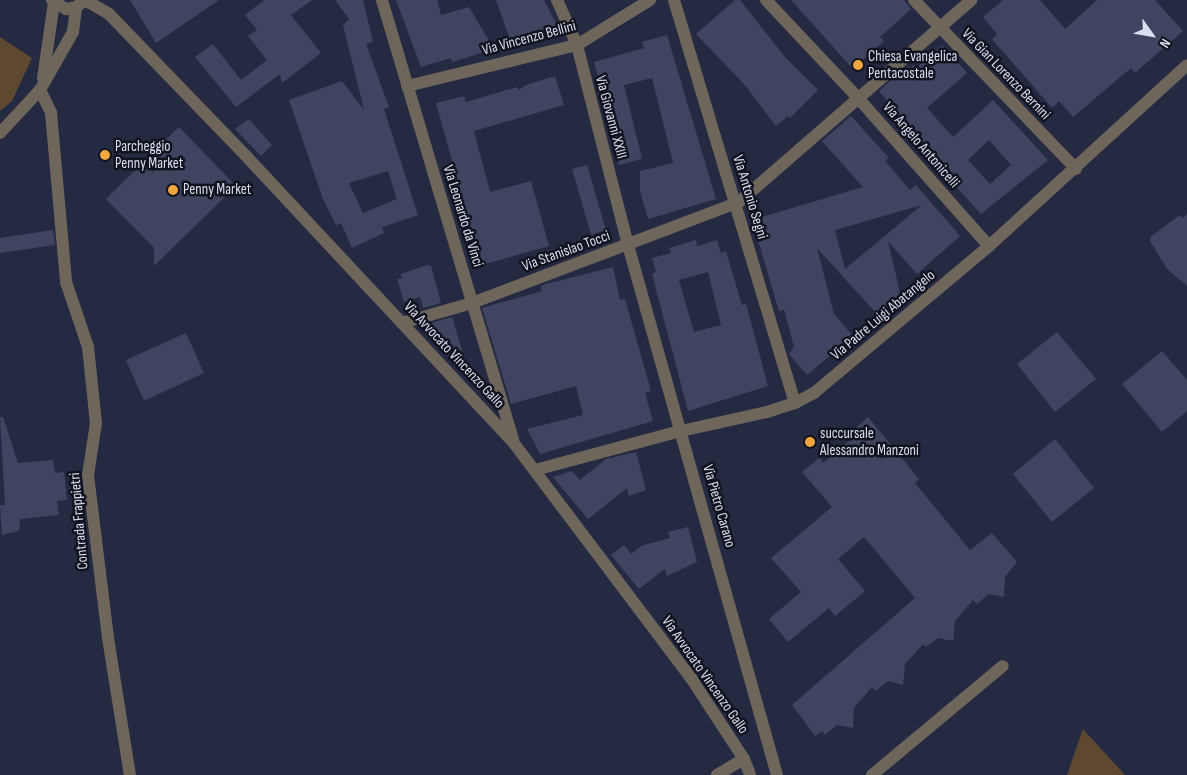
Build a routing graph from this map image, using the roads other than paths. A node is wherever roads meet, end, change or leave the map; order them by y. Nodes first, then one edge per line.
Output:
1 (382, 0) edge
2 (557, 0) edge
3 (650, 0) edge
4 (674, 0) edge
5 (766, 0) edge
6 (914, 0) edge
7 (971, 0) edge
8 (53, 2) edge
9 (80, 3) edge
10 (940, 28) junction
11 (577, 44) junction
12 (1187, 65) edge
13 (408, 86) junction
14 (40, 90) junction
15 (858, 98) junction
16 (0, 133) edge
17 (1076, 169) junction
18 (737, 203) junction
19 (628, 245) junction
20 (989, 246) junction
21 (472, 303) junction
22 (402, 323) junction
23 (795, 404) junction
24 (681, 431) junction
25 (513, 442) junction
26 (535, 470) junction
27 (1003, 666) dead end
28 (744, 759) junction
29 (130, 775) edge
30 (717, 775) edge
31 (750, 775) edge
32 (777, 775) edge
33 (872, 775) edge

1 - 13 street, Via Leonardo da Vinci
2 - 11 street, Via Giovanni XXIII
3 - 11 street, Via Vincenzo Bellini
4 - 18 street, Via Antonio Segni
5 - 15 street, Via Angelo Antonicelli
6 - 10 street, Via Gian Lorenzo Bernini
7 - 10 street, Via Stanislao Tocci
8 - 9 street, Via Avvocato Vincenzo Gallo
8 - 14 street
9 - 14 street
9 - 22 street, Via Avvocato Vincenzo Gallo
10 - 15 street, Via Stanislao Tocci
10 - 17 street, Via Gian Lorenzo Bernini
11 - 13 street, Via Vincenzo Bellini
11 - 19 street, Via Giovanni XXIII
12 - 17 street, Via Padre Luigi Abatangelo
13 - 21 street, Via Leonardo da Vinci
14 - 16 street
14 - 29 street, Contrada Frappietri
15 - 18 street, Via Stanislao Tocci
15 - 20 street, Via Angelo Antonicelli
17 - 20 street, Via Padre Luigi Abatangelo
18 - 19 street, Via Stanislao Tocci
18 - 23 street, Via Antonio Segni
19 - 21 street, Via Stanislao Tocci
19 - 24 street, Via Pietro Carano
20 - 23 street, Via Padre Luigi Abatangelo
21 - 22 street, Via Stanislao Tocci
21 - 25 street, Via Leonardo da Vinci
22 - 25 street, Via Avvocato Vincenzo Gallo
23 - 24 street, Via Padre Luigi Abatangelo
24 - 26 street, Via Padre Luigi Abatangelo
24 - 32 street, Via Pietro Carano
25 - 26 street, Via Avvocato Vincenzo Gallo
26 - 28 street, Via Avvocato Vincenzo Gallo
27 - 33 street
28 - 30 street
28 - 31 street, Via Avvocato Vincenzo Gallo

